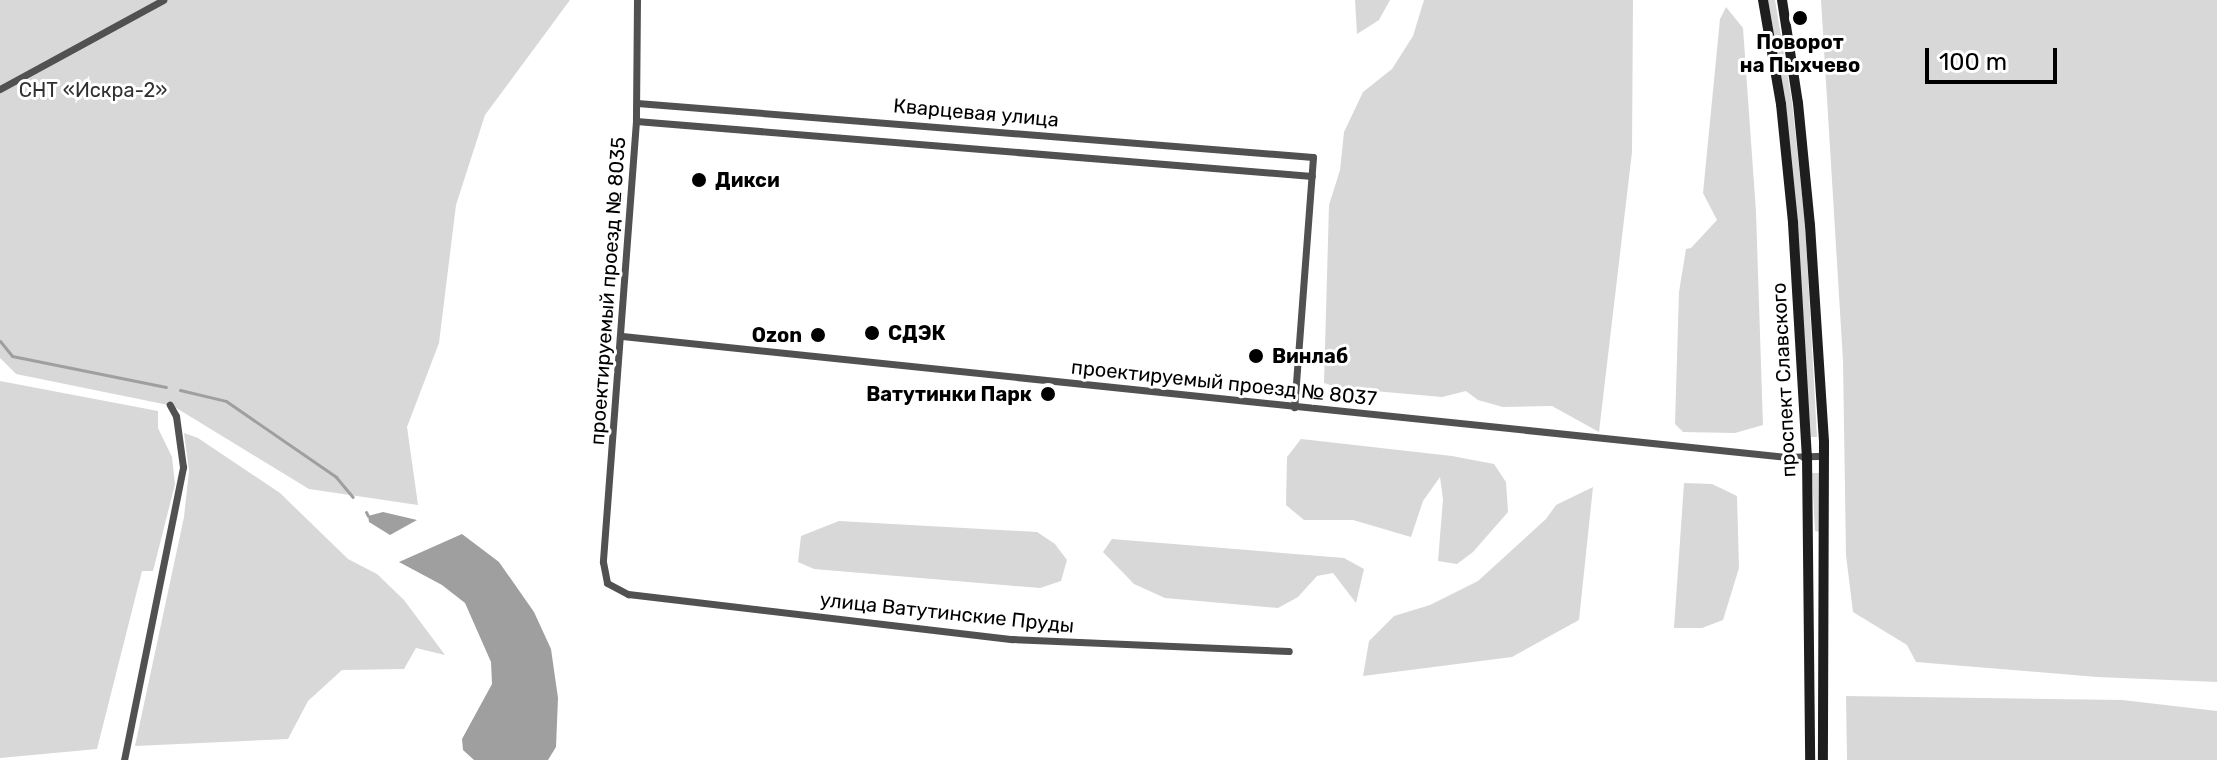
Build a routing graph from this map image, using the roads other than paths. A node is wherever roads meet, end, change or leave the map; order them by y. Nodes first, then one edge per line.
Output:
1 (163, 0) edge
2 (637, 0) edge
3 (1763, 0) edge
4 (1782, 0) edge
5 (0, 89) edge
6 (637, 103) junction
7 (636, 121) junction
8 (1312, 176) junction
9 (622, 336) junction
10 (170, 405) dead end
11 (1294, 407) junction
12 (1807, 456) junction
13 (1824, 456) junction
14 (607, 583) joint
15 (1289, 651) dead end
16 (124, 760) edge
17 (1810, 760) edge
18 (1823, 760) edge

1 - 5 street
2 - 6 street, проектируемый проезд № 8035
3 - 12 main road, проспект Славского
4 - 13 main road, проспект Славского
6 - 7 street, проектируемый проезд № 8035
6 - 8 street, Кварцевая улица
7 - 8 street, Кварцевая улица
7 - 9 street, проектируемый проезд № 8035
8 - 11 street
9 - 11 street, проектируемый проезд № 8037
9 - 14 street, проектируемый проезд № 8035
10 - 16 street
11 - 12 street, проектируемый проезд № 8037
12 - 13 street, проектируемый проезд № 8037
12 - 17 main road, проспект Славского
13 - 18 main road, проспект Славского
14 - 15 street, улица Ватутинские Пруды

